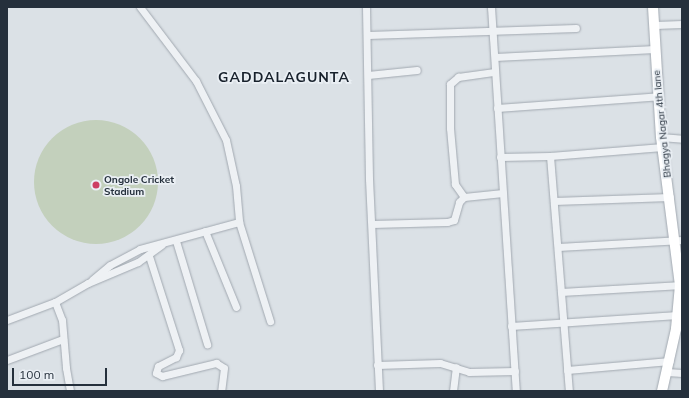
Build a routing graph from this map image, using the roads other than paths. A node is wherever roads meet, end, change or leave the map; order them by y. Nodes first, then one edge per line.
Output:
1 (140, 7) edge
2 (366, 7) edge
3 (491, 7) edge
4 (653, 7) edge
5 (682, 24) edge
6 (655, 25) junction
7 (576, 28) dead end
8 (493, 30) junction
9 (368, 35) junction
10 (655, 49) junction
11 (495, 57) junction
12 (417, 70) dead end
13 (495, 72) junction
14 (368, 75) junction
15 (658, 96) junction
16 (497, 108) junction
17 (682, 139) edge
18 (662, 142) junction
19 (550, 156) junction
20 (500, 157) junction
21 (503, 193) junction
22 (464, 197) junction
23 (670, 197) junction
24 (554, 201) junction
25 (239, 222) junction
26 (372, 224) junction
27 (205, 231) junction
28 (679, 240) edge
29 (176, 241) junction
30 (161, 245) junction
31 (558, 247) junction
32 (149, 256) junction
33 (88, 284) junction
34 (681, 285) edge
35 (561, 292) junction
36 (55, 302) junction
37 (236, 307) dead end
38 (678, 315) junction
39 (7, 320) edge
40 (270, 321) dead end
41 (563, 323) junction
42 (512, 326) junction
43 (679, 329) edge
44 (63, 339) junction
45 (207, 344) dead end
46 (7, 360) edge
47 (670, 361) junction
48 (377, 365) junction
49 (456, 367) junction
50 (567, 370) junction
51 (514, 371) junction
52 (667, 372) junction
53 (682, 373) edge
54 (70, 391) edge
55 (221, 391) edge
56 (379, 391) edge
57 (453, 391) edge
58 (516, 391) edge
59 (569, 391) edge
60 (662, 391) edge

1 - 25 street
2 - 9 street
3 - 8 street
4 - 6 main road, Bhagya Nagar 4th lane
5 - 6 street
6 - 10 main road, Bhagya Nagar 4th lane
7 - 8 street
8 - 9 street
8 - 11 street
9 - 14 street
10 - 11 street
10 - 15 main road, Bhagya Nagar 4th lane
11 - 13 street
12 - 14 street
13 - 16 street
13 - 22 street
14 - 26 street
15 - 16 street
15 - 18 main road, Bhagya Nagar 4th lane
16 - 20 street
17 - 18 street
18 - 19 street
18 - 23 main road, Bhagya Nagar 4th lane
19 - 20 street
19 - 24 street
20 - 21 street
21 - 22 street
21 - 42 street
22 - 26 street
23 - 24 street
23 - 28 main road, Bhagya Nagar 4th lane
24 - 31 street
25 - 27 street
25 - 40 street
26 - 48 street
27 - 29 street
27 - 37 street
28 - 31 street
28 - 34 main road, Bhagya Nagar 4th lane
29 - 30 street
29 - 45 street
30 - 32 street
30 - 33 street
31 - 35 street
32 - 33 street
32 - 55 street
33 - 36 street
34 - 35 street
34 - 38 main road, Bhagya Nagar 4th lane
35 - 41 street
36 - 39 street
36 - 44 street
38 - 41 street
38 - 43 main road, Bhagya Nagar 4th lane
41 - 42 street
41 - 50 street
42 - 51 street
43 - 47 main road, Bhagya Nagar 4th lane
44 - 46 street
44 - 54 street
47 - 50 street
47 - 52 main road, Bhagya Nagar 4th lane
48 - 49 street
48 - 56 street
49 - 51 street
49 - 57 street
50 - 59 street
51 - 58 street
52 - 53 street
52 - 60 main road, Bhagya Nagar 4th lane

